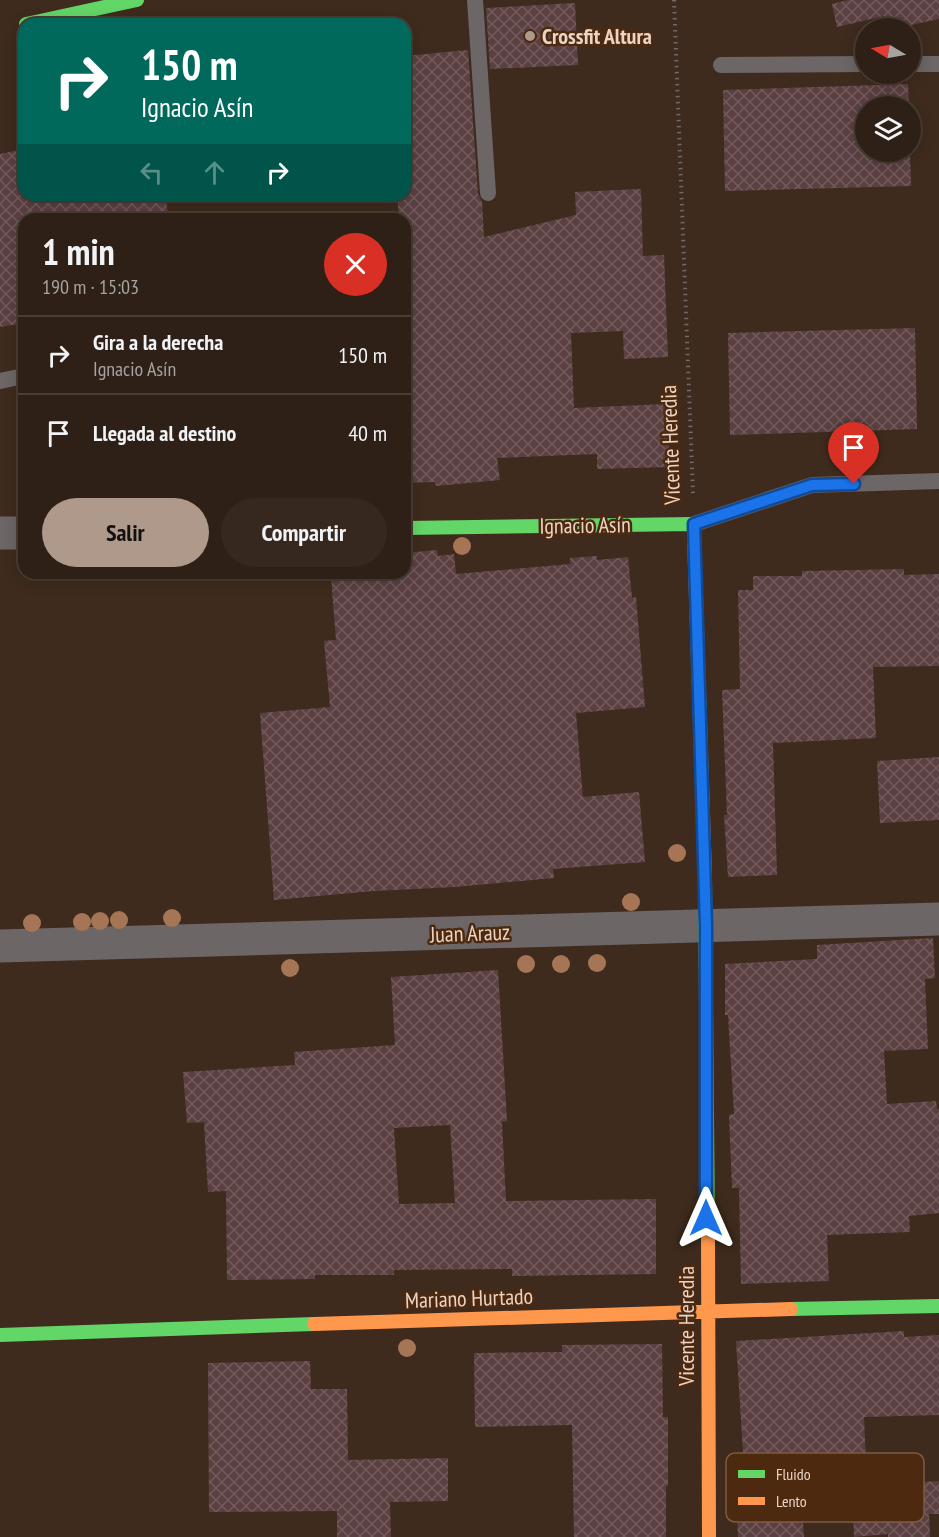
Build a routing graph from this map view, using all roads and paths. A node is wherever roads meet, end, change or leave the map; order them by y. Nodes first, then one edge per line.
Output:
1 (137, 0) edge
2 (475, 0) edge
3 (674, 0) edge
4 (53, 18) edge
5 (855, 64) edge
6 (921, 64) edge
7 (939, 64) edge
8 (720, 65) dead end
9 (489, 193) dead end
10 (18, 377) edge
11 (0, 381) edge
12 (939, 482) edge
13 (694, 524) junction
14 (411, 528) edge
15 (18, 532) edge
16 (0, 533) edge
17 (939, 919) edge
18 (706, 926) junction
19 (0, 946) edge
20 (939, 1306) edge
21 (707, 1311) junction
22 (0, 1335) edge
23 (709, 1537) edge

1 - 4 street
2 - 9 lane
3 - 13 path, Vicente Heredia
5 - 8 lane
6 - 7 lane
10 - 11 lane
12 - 13 lane, Ignacio Asín
13 - 14 street, Ignacio Asín
13 - 18 street, Vicente Heredia
15 - 16 street
17 - 18 street, Juan Arauz
18 - 19 street, Juan Arauz
18 - 21 street, Vicente Heredia
20 - 21 street, Mariano Hurtado
21 - 22 street, Mariano Hurtado
21 - 23 street, Vicente Heredia

